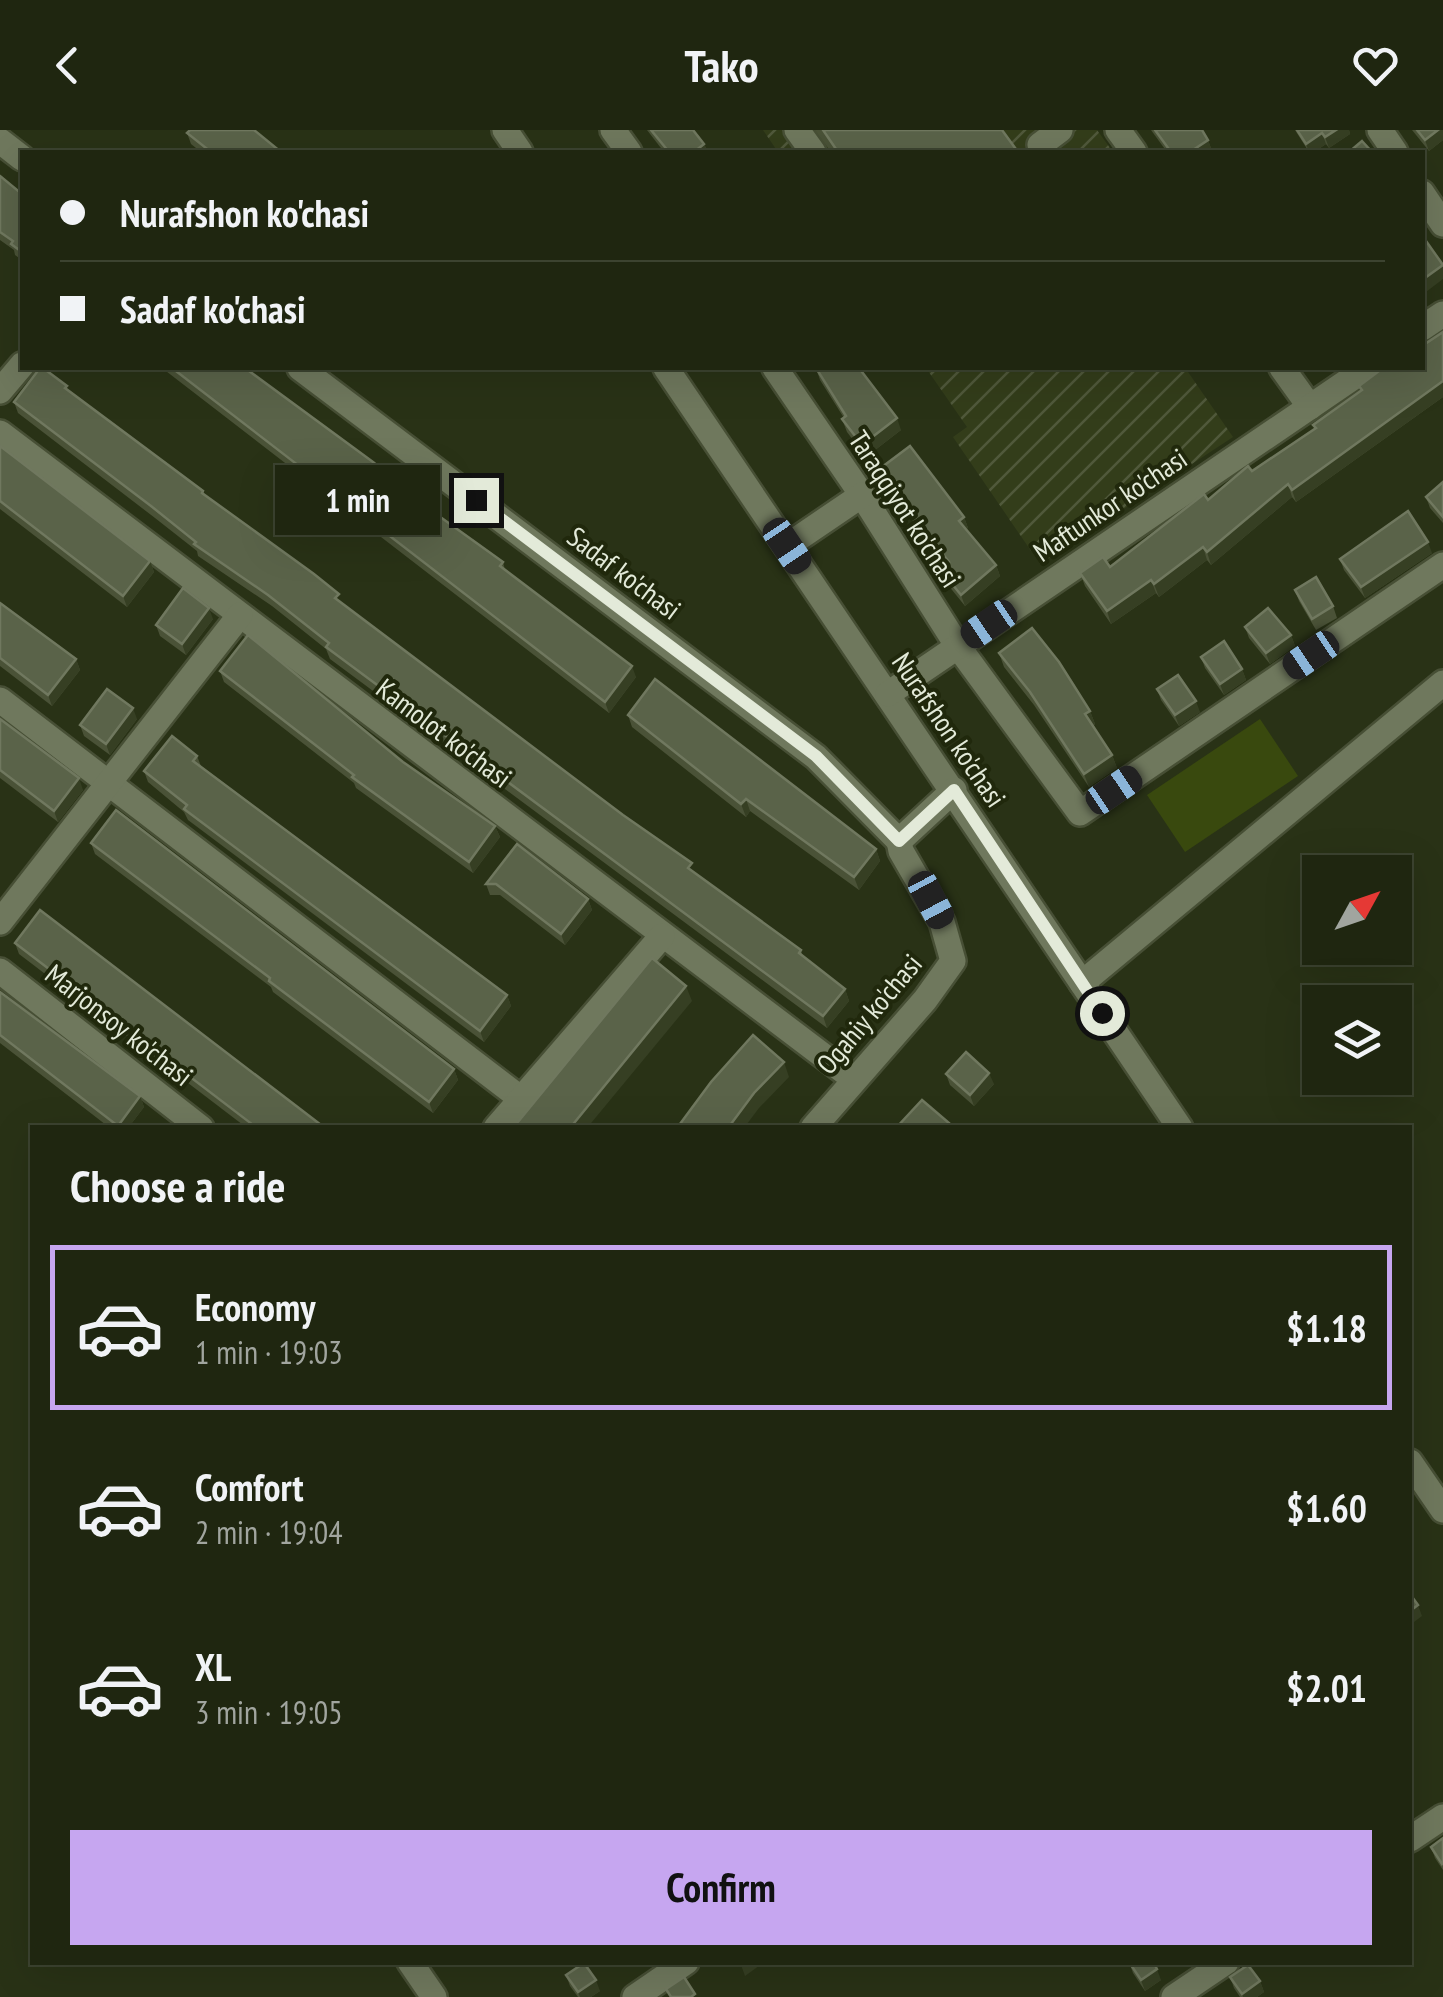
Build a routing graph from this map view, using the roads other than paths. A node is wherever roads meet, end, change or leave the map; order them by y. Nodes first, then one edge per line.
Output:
1 (0, 140) edge
2 (20, 156) edge
3 (1425, 198) edge
4 (1443, 224) edge
5 (20, 367) edge
6 (303, 370) edge
7 (667, 370) edge
8 (777, 370) edge
9 (1283, 370) edge
10 (1364, 370) edge
11 (0, 392) edge
12 (1310, 407) junction
13 (0, 433) edge
14 (862, 495) junction
15 (787, 546) junction
16 (1443, 565) edge
17 (240, 615) junction
18 (957, 645) junction
19 (1443, 684) edge
20 (888, 694) junction
21 (0, 700) edge
22 (110, 784) junction
23 (954, 790) junction
24 (899, 841) junction
25 (0, 922) edge
26 (662, 936) junction
27 (0, 971) edge
28 (1082, 983) junction
29 (854, 1079) junction
30 (520, 1098) junction
31 (197, 1125) edge
32 (498, 1125) edge
33 (816, 1125) edge
34 (1178, 1125) edge
35 (1412, 1470) edge
36 (1443, 1510) edge
37 (1443, 1817) edge
38 (1412, 1838) edge
39 (412, 1965) edge
40 (682, 1965) edge
41 (1222, 1965) edge
42 (434, 1997) edge
43 (635, 1997) edge
44 (1174, 1997) edge

1 - 2 street
3 - 4 street
5 - 11 street
6 - 24 street, Sadaf ko'chasi
7 - 15 street, Nurafshon ko'chasi
8 - 14 street, Taraqqiyot ko'chasi
9 - 12 street
10 - 12 street, Maftunkor ko'chasi
12 - 18 street, Maftunkor ko'chasi
13 - 17 street, Kamolot ko'chasi
14 - 15 street
14 - 18 street, Taraqqiyot ko'chasi
15 - 20 street, Nurafshon ko'chasi
16 - 18 street, Taraqqiyot ko'chasi
17 - 22 street
17 - 26 street, Kamolot ko'chasi
18 - 20 street, Maftunkor ko'chasi
19 - 28 street
20 - 23 street, Nurafshon ko'chasi
21 - 22 street
22 - 25 street
22 - 30 street
23 - 24 street
23 - 28 street, Nurafshon ko'chasi
24 - 29 street, Ogahiy ko'chasi
26 - 29 street, Kamolot ko'chasi
26 - 30 street
27 - 31 street, Marjonsoy ko'chasi
28 - 34 street, Nurafshon ko'chasi
29 - 33 street, Ogahiy ko'chasi
30 - 32 street
35 - 36 street
37 - 38 street
39 - 42 street
40 - 43 street
41 - 44 street

